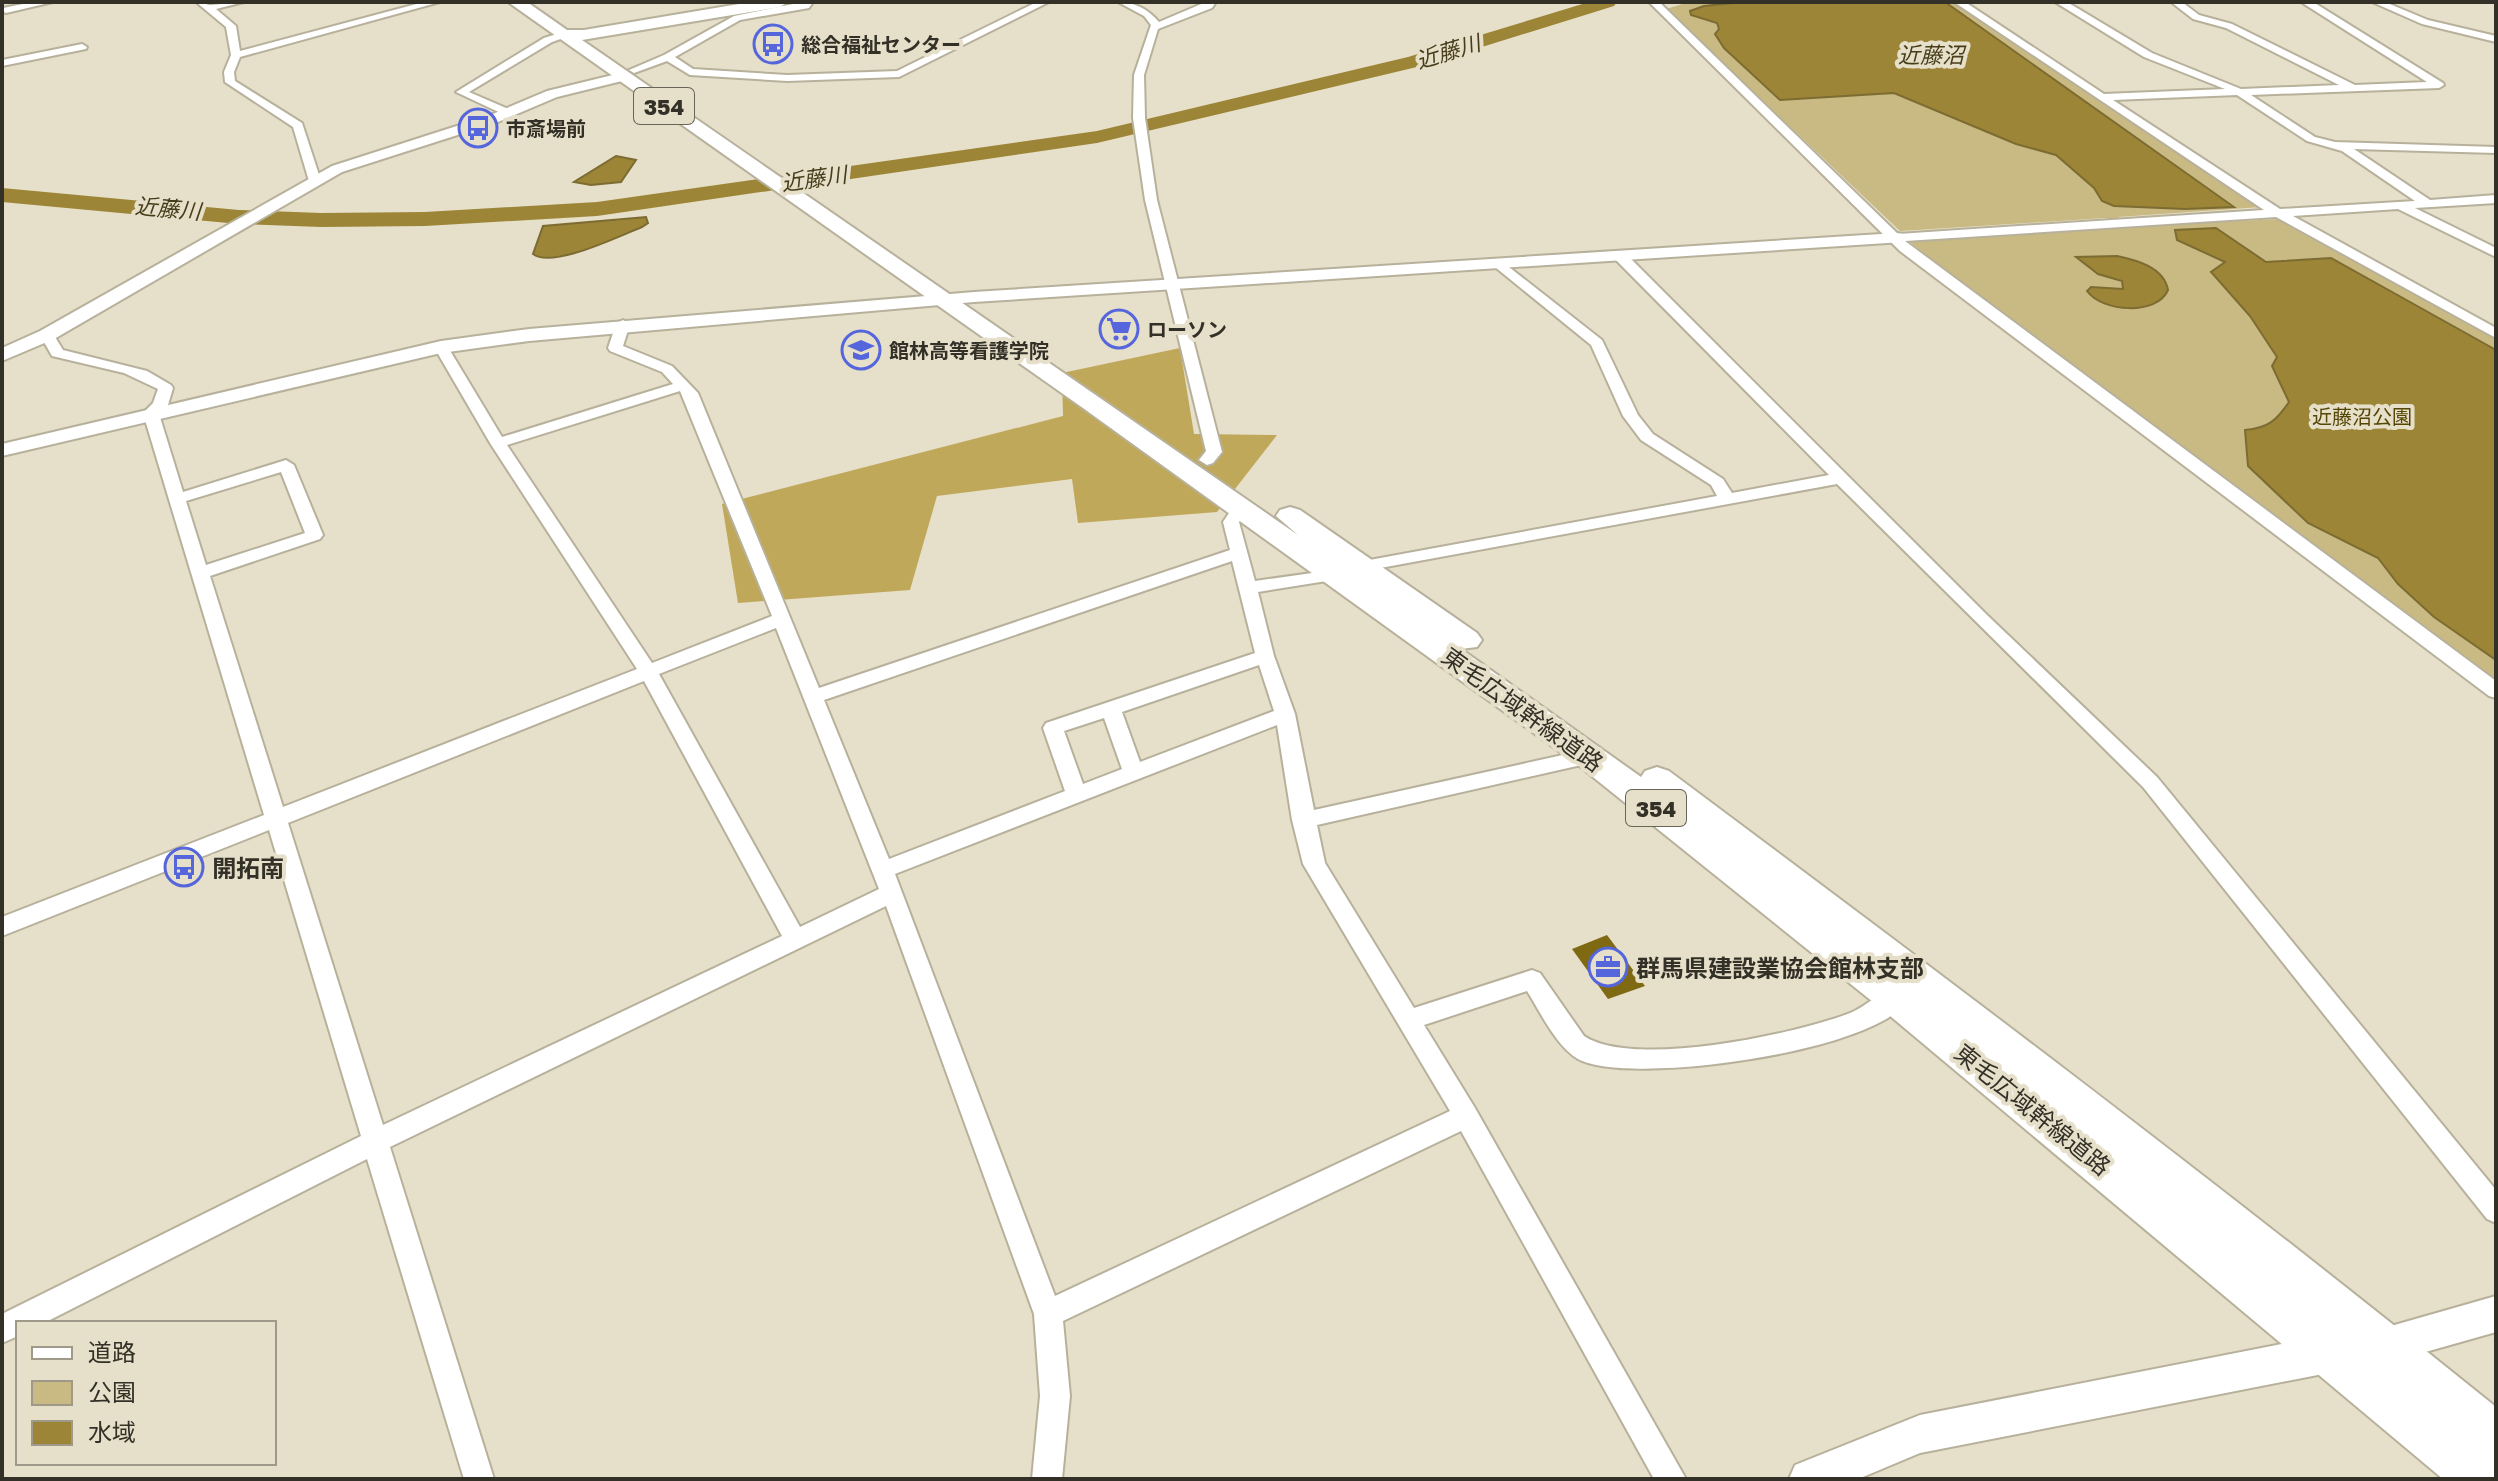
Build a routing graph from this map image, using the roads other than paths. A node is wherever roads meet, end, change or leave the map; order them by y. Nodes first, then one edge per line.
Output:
1 (48, 2) edge
2 (239, 2) edge
3 (435, 2) edge
4 (516, 2) edge
5 (534, 2) edge
6 (752, 2) edge
7 (780, 2) edge
8 (808, 2) edge
9 (1044, 2) edge
10 (1123, 2) edge
11 (1211, 2) edge
12 (1654, 2) edge
13 (1959, 2) edge
14 (2060, 2) edge
15 (2176, 2) edge
16 (2306, 2) edge
17 (2377, 2) edge
18 (204, 5) edge
19 (4, 7) edge
20 (2, 21) edge
21 (1156, 25) junction
22 (575, 34) junction
23 (2496, 39) edge
24 (82, 47) dead end
25 (236, 55) junction
26 (668, 57) junction
27 (2, 63) edge
28 (628, 73) junction
29 (2353, 88) junction
30 (2236, 90) junction
31 (2100, 97) junction
32 (509, 113) junction
33 (2333, 145) junction
34 (2496, 150) edge
35 (315, 181) junction
36 (2496, 199) edge
37 (2427, 203) junction
38 (2400, 205) junction
39 (2277, 213) junction
40 (1897, 238) junction
41 (2496, 253) edge
42 (1620, 256) junction
43 (1500, 264) junction
44 (1171, 284) junction
45 (958, 298) junction
46 (623, 324) junction
47 (2496, 334) edge
48 (47, 335) junction
49 (441, 347) junction
50 (2, 355) edge
51 (684, 385) junction
52 (151, 413) junction
53 (498, 443) junction
54 (2, 450) edge
55 (1207, 460) junction
56 (1841, 478) junction
57 (177, 499) junction
58 (1727, 499) junction
59 (1241, 508) junction
60 (1239, 553) junction
61 (1349, 570) junction
62 (200, 573) junction
63 (1248, 588) junction
64 (781, 619) junction
65 (1265, 656) junction
66 (649, 673) junction
67 (2496, 691) edge
68 (813, 697) junction
69 (1111, 709) junction
70 (1285, 714) junction
71 (1590, 756) junction
72 (1134, 773) junction
73 (1077, 795) junction
74 (275, 819) junction
75 (1303, 820) junction
76 (887, 882) junction
77 (2, 927) edge
78 (795, 939) junction
79 (1897, 998) junction
80 (1409, 1020) junction
81 (1466, 1116) junction
82 (377, 1141) junction
83 (2496, 1210) edge
84 (1048, 1314) junction
85 (2496, 1314) edge
86 (18, 1321) edge
87 (2382, 1346) junction
88 (2334, 1353) junction
89 (2496, 1440) edge
90 (479, 1479) edge
91 (1047, 1479) edge
92 (1671, 1479) edge
93 (1809, 1479) edge
94 (2483, 1479) edge

1 - 19 street
2 - 18 street
3 - 25 street
4 - 22 highway, 東毛広域幹線道路 / 354
5 - 22 highway, 東毛広域幹線道路 / 354
6 - 22 highway
7 - 22 highway
8 - 26 street
9 - 26 street
10 - 21 street
11 - 21 street
12 - 40 street
13 - 31 street
14 - 30 street
15 - 29 street
16 - 29 street
17 - 23 street
18 - 25 street
19 - 20 street
21 - 44 street
22 - 28 highway, 東毛広域幹線道路 / 354
22 - 32 street
24 - 27 street
25 - 35 street
26 - 28 street
28 - 32 street
28 - 45 highway, 東毛広域幹線道路 / 354
29 - 30 street
30 - 31 street
30 - 33 street
31 - 39 street
32 - 35 street
33 - 34 street
33 - 37 street
35 - 48 street
36 - 37 street
37 - 38 street
38 - 39 street
38 - 41 street
39 - 40 street
39 - 47 street
40 - 42 street
40 - 67 street
42 - 43 street
42 - 56 street
43 - 44 street
43 - 58 street
44 - 45 street
44 - 55 street
45 - 46 street
45 - 55 highway, 東毛広域幹線道路 / 354
45 - 59 highway, 東毛広域幹線道路 / 354
46 - 49 street
46 - 51 street
48 - 50 street
48 - 52 street
49 - 52 street
49 - 53 street
51 - 53 street
51 - 64 street
52 - 54 street
52 - 57 street
53 - 66 street
55 - 61 highway, 東毛広域幹線道路 / 354
56 - 58 street
56 - 83 street
57 - 62 street
57 - 62 street
58 - 61 street
59 - 60 street
59 - 61 highway, 東毛広域幹線道路 / 354
60 - 63 street
60 - 68 street
61 - 63 street
61 - 71 highway, 東毛広域幹線道路 / 354
61 - 87 highway, 東毛広域幹線道路 / 354
62 - 74 street
63 - 65 street
64 - 66 street
64 - 68 street
65 - 69 street
65 - 70 street
66 - 74 street
66 - 78 street
68 - 76 street
69 - 72 street
69 - 73 street
70 - 72 street
70 - 75 street
71 - 75 street
71 - 79 highway, 東毛広域幹線道路 / 354
72 - 73 street
73 - 76 street
74 - 77 street
74 - 82 street
75 - 80 street
76 - 78 street
76 - 84 street
78 - 82 street
79 - 80 street
79 - 88 highway, 東毛広域幹線道路 / 354
80 - 81 street
81 - 84 street
81 - 92 street
82 - 86 street
82 - 90 street
84 - 91 street
85 - 87 street
87 - 88 street
87 - 89 highway, 東毛広域幹線道路 / 354
88 - 93 street
88 - 94 highway, 東毛広域幹線道路 / 354

